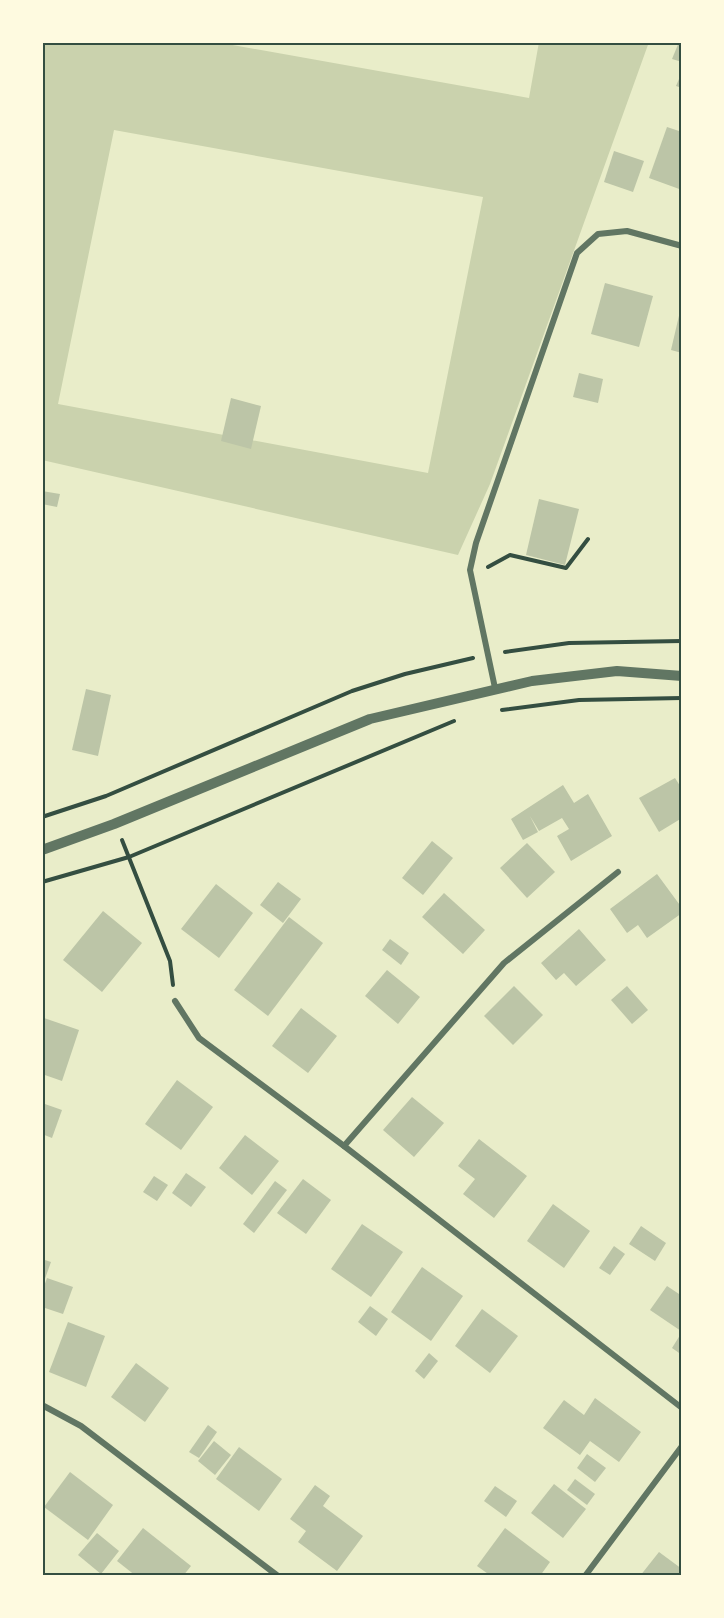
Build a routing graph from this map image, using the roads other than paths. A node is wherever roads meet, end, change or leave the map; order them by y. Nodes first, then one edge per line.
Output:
1 (682, 246) edge
2 (682, 676) edge
3 (495, 688) junction
4 (42, 850) edge
5 (618, 872) dead end
6 (175, 1001) road end
7 (344, 1146) junction
8 (42, 1405) edge
9 (682, 1408) edge
10 (682, 1446) edge
11 (278, 1576) edge
12 (585, 1576) edge

1 - 3 street
2 - 3 street
3 - 4 street
5 - 7 street
6 - 7 street
7 - 9 street
8 - 11 street
10 - 12 street

